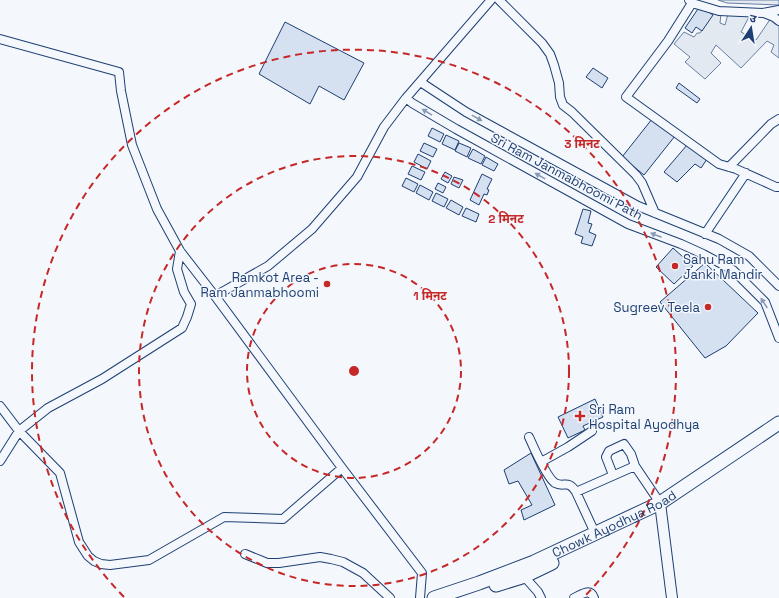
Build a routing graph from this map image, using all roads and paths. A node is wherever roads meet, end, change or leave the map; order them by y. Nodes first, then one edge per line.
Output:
1 (491, 0) edge
2 (499, 0) edge
3 (690, 1) edge
4 (779, 10) edge
5 (763, 13) junction
6 (779, 21) edge
7 (0, 39) edge
8 (421, 82) junction
9 (406, 98) junction
10 (779, 118) edge
11 (729, 167) junction
12 (746, 173) junction
13 (779, 187) edge
14 (654, 213) junction
15 (705, 234) junction
16 (180, 251) junction
17 (779, 286) edge
18 (215, 296) junction
19 (779, 338) edge
20 (0, 406) edge
21 (779, 423) edge
22 (19, 431) junction
23 (592, 431) dead end
24 (779, 434) edge
25 (529, 437) dead end
26 (0, 462) edge
27 (541, 462) junction
28 (635, 466) junction
29 (342, 468) junction
30 (613, 475) junction
31 (576, 492) junction
32 (660, 507) junction
33 (595, 533) junction
34 (245, 554) dead end
35 (521, 572) junction
36 (390, 598) edge
37 (420, 598) edge
38 (434, 598) edge
39 (453, 598) edge
40 (541, 598) edge
41 (574, 598) edge
42 (594, 598) edge
43 (672, 598) edge

1 - 8 street
2 - 14 street
3 - 5 street
3 - 11 street
4 - 5 street
5 - 6 street
7 - 16 street
8 - 9 street
8 -> 14 street, Sri Ram Janmabhoomi Path
9 - 18 street
19 -> 9 street, Sri Ram Janmabhoomi Path
10 - 11 street
11 - 12 street
12 - 13 street
12 - 15 street
14 - 15 street, Sri Ram Janmabhoomi Path
15 - 17 street, Sri Ram Janmabhoomi Path
16 - 18 street
16 - 22 street
18 - 29 street
20 - 22 street
21 - 32 main road, Chowk Ayodhya Road
22 - 26 street
22 - 29 street
23 - 27 street
24 - 32 main road
25 - 27 street
27 - 31 street
28 - 30 street
28 - 30 street
28 - 32 street
29 - 37 street
30 - 31 street
31 - 33 street
32 - 33 main road, Chowk Ayodhya Road
32 - 35 main road
32 - 43 street
33 - 35 main road, Chowk Ayodhya Road
34 - 36 street
35 - 38 main road, Chowk Ayodhya Road
35 - 39 main road
35 - 40 street
41 - 42 street

